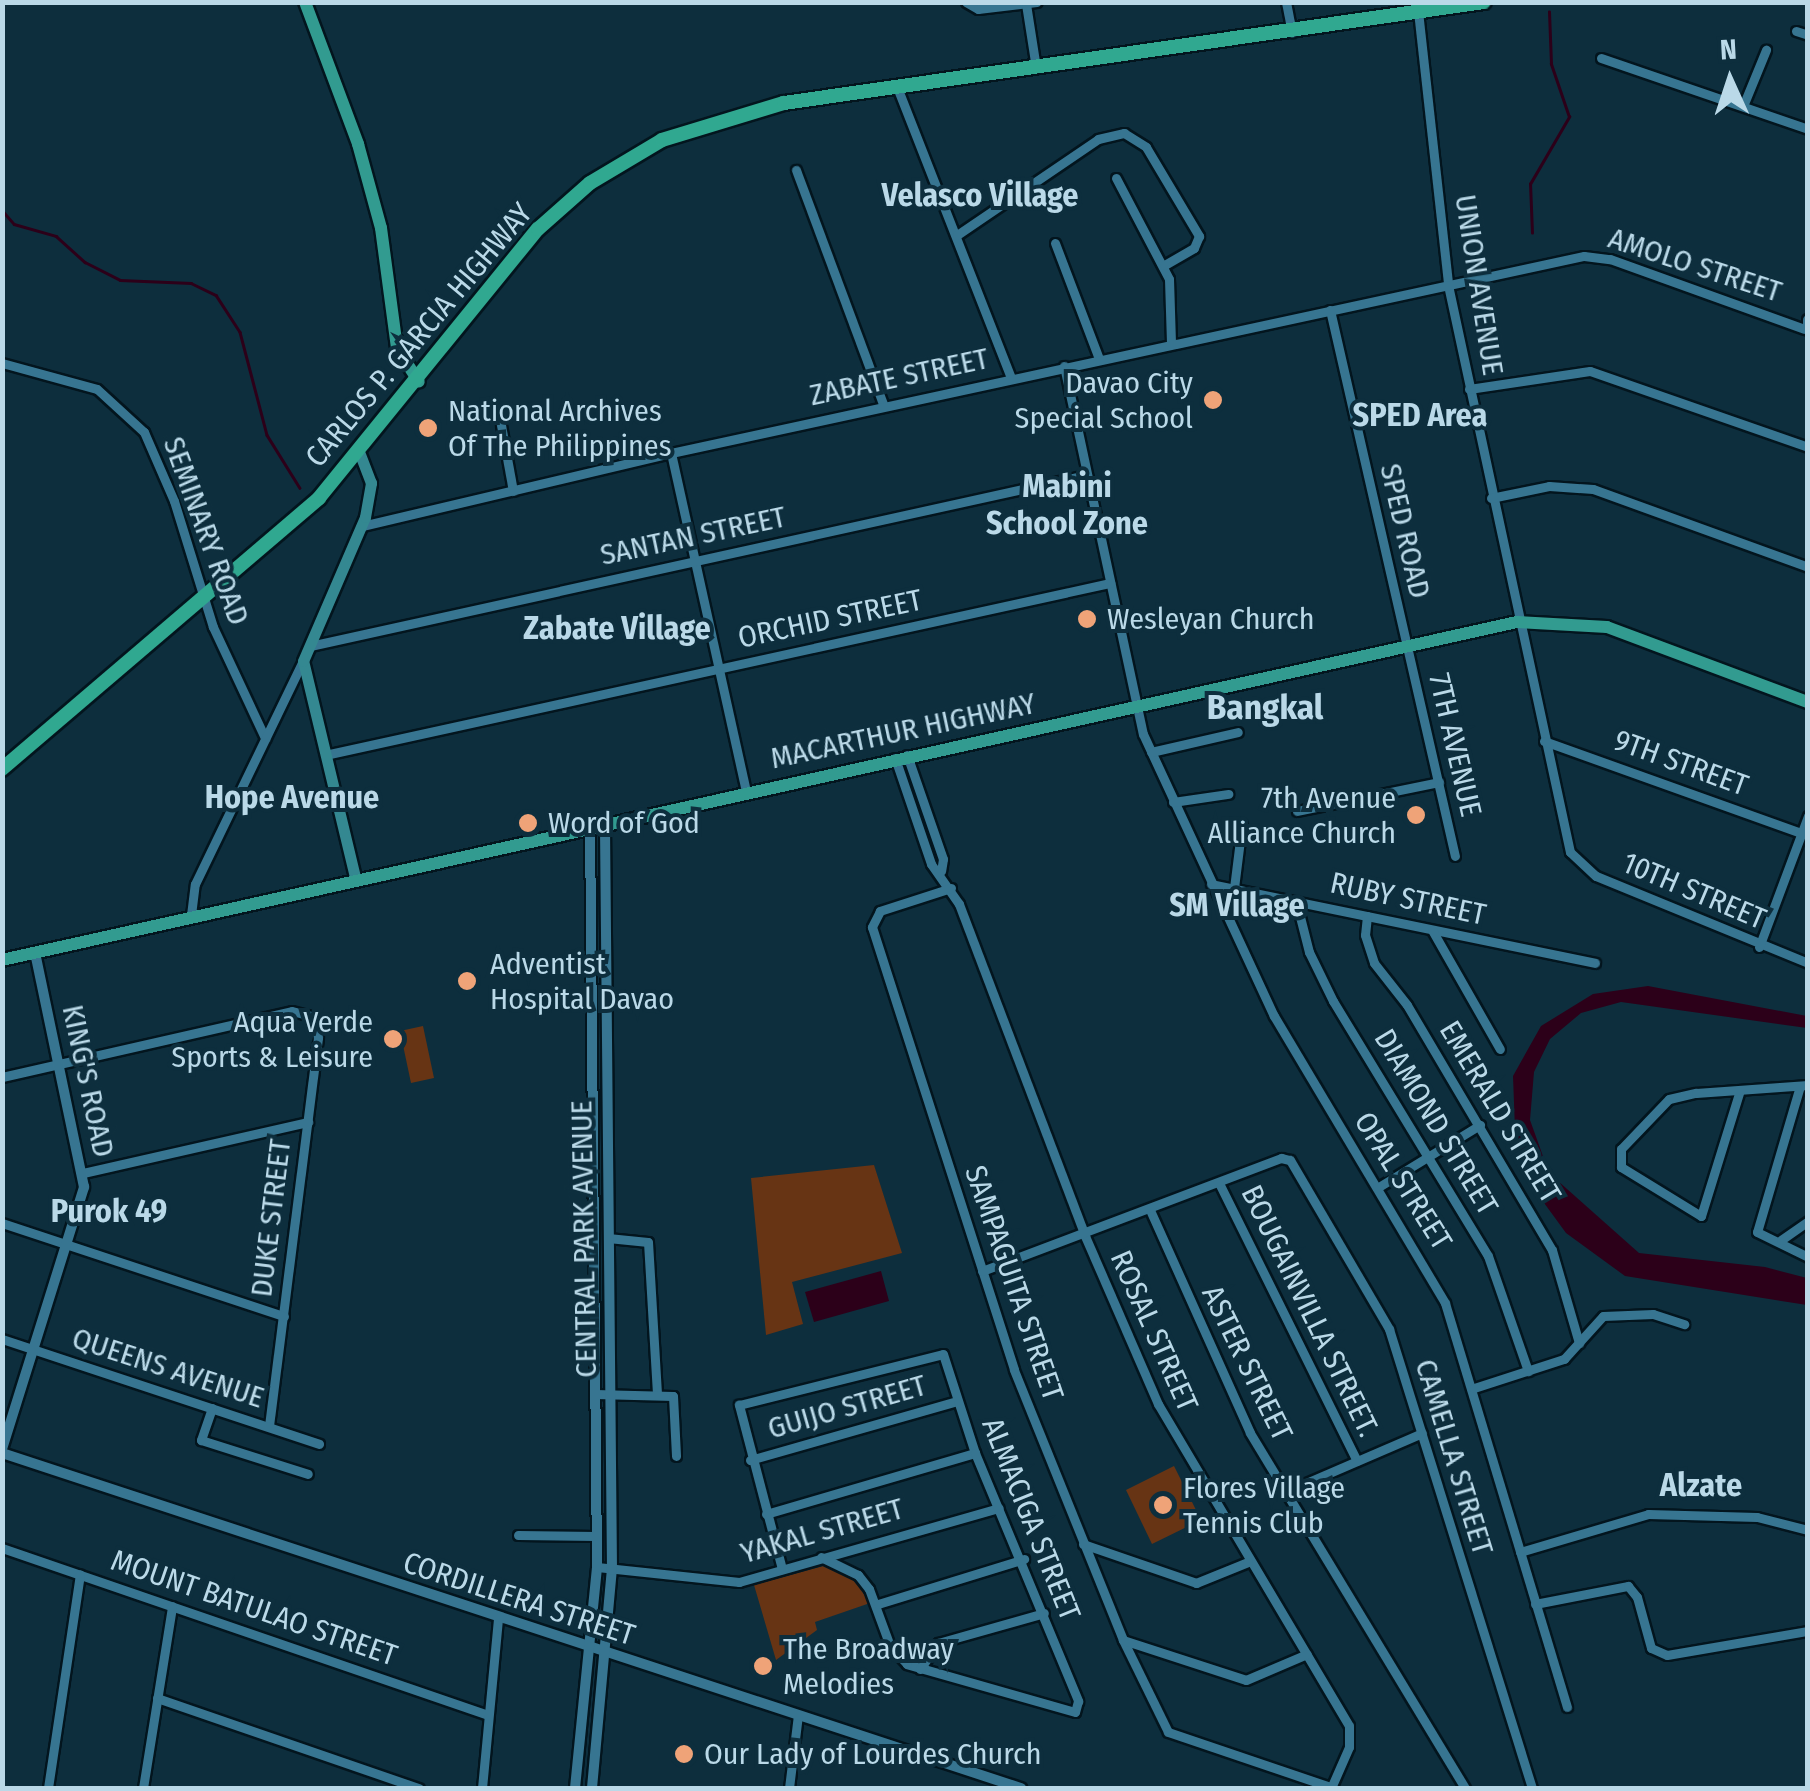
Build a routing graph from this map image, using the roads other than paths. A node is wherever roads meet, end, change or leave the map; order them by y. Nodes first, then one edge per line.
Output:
1 (304, 2) edge
2 (1037, 2) edge
3 (1286, 2) edge
4 (1484, 2) edge
5 (1026, 4) edge
6 (968, 5) edge
7 (1418, 7) edge
8 (1796, 31) dead end
9 (1292, 32) junction
10 (1808, 35) edge
11 (1766, 50) dead end
12 (1600, 58) dead end
13 (1036, 68) junction
14 (896, 87) junction
15 (1743, 106) junction
16 (1808, 129) edge
17 (796, 170) dead end
18 (1116, 178) dead end
19 (957, 234) junction
20 (1055, 243) dead end
21 (1164, 265) junction
22 (1448, 285) junction
23 (1330, 310) junction
24 (1806, 326) edge
25 (1171, 344) junction
26 (1099, 359) junction
27 (2, 364) edge
28 (1064, 366) junction
29 (1011, 378) junction
30 (419, 382) junction
31 (1469, 389) junction
32 (884, 406) junction
33 (501, 425) dead end
34 (1808, 447) edge
35 (671, 453) junction
36 (360, 454) junction
37 (1086, 476) junction
38 (513, 491) junction
39 (1492, 498) junction
40 (362, 526) junction
41 (695, 561) junction
42 (1808, 567) edge
43 (1110, 583) junction
44 (202, 597) junction
45 (1517, 622) junction
46 (310, 646) junction
47 (1406, 647) junction
48 (302, 661) junction
49 (719, 668) junction
50 (1808, 702) edge
51 (1137, 706) junction
52 (1238, 732) dead end
53 (265, 738) junction
54 (1544, 742) junction
55 (1150, 752) junction
56 (326, 755) junction
57 (901, 756) junction
58 (2, 769) edge
59 (1439, 782) junction
60 (746, 790) junction
61 (1228, 794) dead end
62 (1174, 802) junction
63 (1297, 811) dead end
64 (1808, 816) edge
65 (605, 822) junction
66 (1242, 824) dead end
67 (590, 825) junction
68 (1801, 833) junction
69 (1570, 852) joint
70 (1455, 856) dead end
71 (355, 877) junction
72 (1211, 884) junction
73 (951, 888) junction
74 (1234, 888) junction
75 (1296, 901) junction
76 (191, 914) junction
77 (1367, 916) junction
78 (1432, 929) junction
79 (591, 944) junction
80 (606, 944) junction
81 (1759, 947) junction
82 (34, 952) junction
83 (2, 960) edge
84 (1595, 963) dead end
85 (1808, 963) edge
86 (1500, 1049) dead end
87 (60, 1063) junction
88 (2, 1077) edge
89 (1804, 1086) edge
90 (1740, 1090) junction
91 (592, 1092) junction
92 (607, 1092) junction
93 (308, 1122) junction
94 (1480, 1125) junction
95 (1428, 1157) junction
96 (83, 1174) junction
97 (1219, 1182) junction
98 (1378, 1188) junction
99 (1150, 1210) junction
100 (1808, 1221) edge
101 (2, 1223) edge
102 (1085, 1236) junction
103 (608, 1238) junction
104 (1781, 1240) junction
105 (68, 1244) junction
106 (1808, 1258) edge
107 (982, 1272) junction
108 (284, 1316) junction
109 (1684, 1324) dead end
110 (2, 1340) edge
111 (1578, 1343) junction
112 (31, 1350) junction
113 (1528, 1370) junction
114 (1474, 1388) junction
115 (594, 1394) junction
116 (610, 1394) junction
117 (658, 1395) junction
118 (957, 1401) junction
119 (212, 1408) junction
120 (269, 1426) junction
121 (1422, 1433) junction
122 (319, 1444) dead end
123 (2, 1451) edge
124 (976, 1453) junction
125 (676, 1456) dead end
126 (750, 1460) junction
127 (1357, 1462) junction
128 (308, 1474) dead end
129 (1285, 1492) junction
130 (999, 1508) junction
131 (766, 1514) junction
132 (1808, 1530) edge
133 (518, 1536) dead end
134 (596, 1536) junction
135 (1083, 1544) junction
136 (2, 1548) edge
137 (1520, 1552) junction
138 (821, 1558) junction
139 (1024, 1559) junction
140 (1248, 1562) junction
141 (596, 1568) junction
142 (782, 1569) junction
143 (612, 1570) junction
144 (80, 1574) junction
145 (878, 1604) junction
146 (1535, 1604) junction
147 (172, 1606) junction
148 (1044, 1613) junction
149 (498, 1619) junction
150 (1808, 1631) edge
151 (1122, 1640) junction
152 (591, 1649) junction
153 (608, 1654) junction
154 (1307, 1654) junction
155 (920, 1668) junction
156 (157, 1698) junction
157 (1567, 1707) dead end
158 (488, 1715) junction
159 (798, 1715) junction
160 (48, 1788) edge
161 (143, 1788) edge
162 (419, 1788) edge
163 (482, 1788) edge
164 (575, 1788) edge
165 (592, 1788) edge
166 (789, 1788) edge
167 (1020, 1788) edge
168 (1332, 1788) edge
169 (1464, 1788) edge
170 (1532, 1788) edge

1 - 30 main road
2 - 5 street
3 - 9 street
4 - 7 highway, CARLOS P. GARCIA HIGHWAY
5 - 6 street
5 - 13 street
7 - 9 highway, CARLOS P. GARCIA HIGHWAY
7 - 22 street, UNION AVENUE
8 - 10 street
9 - 13 highway, CARLOS P. GARCIA HIGHWAY
11 - 15 street
12 - 15 street
13 - 14 highway, CARLOS P. GARCIA HIGHWAY
14 - 19 street
14 - 30 highway, CARLOS P. GARCIA HIGHWAY
15 - 16 street
17 - 32 street
18 - 21 street
19 - 21 street
19 - 29 street
20 - 26 street
21 - 25 street
22 - 23 street, ZABATE STREET
22 - 24 street, AMOLO STREET
22 - 31 street, UNION AVENUE
23 - 25 street, ZABATE STREET
23 - 47 street, SPED ROAD
25 - 26 street, ZABATE STREET
26 - 28 street, ZABATE STREET
27 - 44 street, SEMINARY ROAD
28 - 29 street, ZABATE STREET
28 - 37 street, OPAL STREET
29 - 32 street, ZABATE STREET
30 - 36 highway, CARLOS P. GARCIA HIGHWAY
31 - 34 street
31 - 39 street, UNION AVENUE
32 - 35 street, ZABATE STREET
33 - 38 street
35 - 38 street, ZABATE STREET
35 - 41 street
36 - 40 main road
36 - 44 highway, CARLOS P. GARCIA HIGHWAY
37 - 41 street, SANTAN STREET
37 - 43 street, OPAL STREET
38 - 40 street, ZABATE STREET
39 - 42 street
39 - 45 street, UNION AVENUE
40 - 46 main road
41 - 46 street, SANTAN STREET
41 - 49 street
43 - 49 street, ORCHID STREET
43 - 51 street, OPAL STREET
44 - 53 street, SEMINARY ROAD
44 - 58 highway, CARLOS P. GARCIA HIGHWAY
45 - 47 main road, MACARTHUR HIGHWAY
45 - 50 main road, MACARTHUR HIGHWAY
45 - 54 street, UNION AVENUE
46 - 48 main road
47 - 51 main road, MACARTHUR HIGHWAY
47 - 59 street, 7TH AVENUE
48 - 53 street
48 - 56 main road
49 - 56 street, ORCHID STREET
49 - 60 street
51 - 55 street, OPAL STREET
51 - 57 main road, MACARTHUR HIGHWAY
52 - 55 street
53 - 76 street
54 - 68 street, 9TH STREET
54 - 69 street, UNION AVENUE
55 - 62 street, OPAL STREET
56 - 71 main road
57 - 60 main road, MACARTHUR HIGHWAY
57 - 73 street, ROSAL STREET
59 - 63 street
59 - 70 street, 7TH AVENUE
60 - 65 main road, MACARTHUR HIGHWAY
61 - 62 street
62 - 72 street, OPAL STREET
64 - 68 street
65 - 67 main road, MACARTHUR HIGHWAY
65 - 80 street, CENTRAL PARK AVENUE
66 - 74 street
67 - 71 main road, MACARTHUR HIGHWAY
67 - 79 street, CENTRAL PARK AVENUE
68 - 81 street
69 - 81 street, 10TH STREET
71 - 76 main road, MACARTHUR HIGHWAY
72 - 74 street, RUBY STREET
72 - 98 street, OPAL STREET
73 - 102 street, ROSAL STREET
73 - 107 street, SAMPAGUITA STREET
74 - 75 street, RUBY STREET
75 - 77 street, RUBY STREET
75 - 95 street, DIAMOND STREET
76 - 82 main road, MACARTHUR HIGHWAY
77 - 78 street, RUBY STREET
77 - 94 street, EMERALD STREET
78 - 84 street, RUBY STREET
78 - 86 street
79 - 80 street
79 - 91 street, CENTRAL PARK AVENUE
80 - 92 street, CENTRAL PARK AVENUE
81 - 85 street, 10TH STREET
82 - 83 main road, MACARTHUR HIGHWAY
82 - 87 street, KING'S ROAD
87 - 88 street
87 - 93 street, DUKE STREET
87 - 96 street, KING'S ROAD
89 - 90 street
89 - 104 street
90 - 90 street
91 - 92 street
91 - 115 street, CENTRAL PARK AVENUE
92 - 103 street, CENTRAL PARK AVENUE
93 - 96 street
93 - 108 street, DUKE STREET
94 - 95 street
94 - 111 street, EMERALD STREET
95 - 98 street
95 - 113 street, DIAMOND STREET
96 - 105 street, KING'S ROAD
97 - 99 street
97 - 121 street, CAMELLA STREET
97 - 127 street, BOUGAINVILLA STREET.
98 - 114 street, OPAL STREET
99 - 102 street
99 - 129 street, ASTER STREET
100 - 104 street
101 - 105 street
102 - 107 street
102 - 140 street, ROSAL STREET
103 - 116 street, CENTRAL PARK AVENUE
103 - 117 street
104 - 106 street
105 - 108 street
105 - 112 street, KING'S ROAD
107 - 135 street, SAMPAGUITA STREET
108 - 120 street, DUKE STREET
109 - 111 street
110 - 112 street, QUEENS AVENUE
111 - 113 street
112 - 119 street, QUEENS AVENUE
112 - 123 street, KING'S ROAD
113 - 114 street
114 - 137 street, OPAL STREET
115 - 116 street
115 - 134 street, CENTRAL PARK AVENUE
116 - 117 street
116 - 143 street, CENTRAL PARK AVENUE
117 - 125 street
118 - 124 street, ALMACIGA STREET
118 - 126 street, GUIJO STREET
118 - 126 street, ALMACIGA STREET
119 - 120 street, QUEENS AVENUE
119 - 128 street
120 - 122 street, QUEENS AVENUE
121 - 127 street
121 - 170 street, CAMELLA STREET
123 - 149 street, CORDILLERA STREET
124 - 130 street, ALMACIGA STREET
124 - 131 street
126 - 131 street
127 - 129 street
129 - 169 street, ASTER STREET
130 - 138 street, YAKAL STREET
130 - 139 street, ALMACIGA STREET
131 - 142 street
132 - 137 street
133 - 134 street
134 - 141 street, CENTRAL PARK AVENUE
135 - 140 street
135 - 151 street, SAMPAGUITA STREET
136 - 144 street, MOUNT BATULAO STREET
137 - 146 street, OPAL STREET
138 - 142 street, YAKAL STREET
138 - 145 street
139 - 145 street
139 - 148 street, ALMACIGA STREET
140 - 154 street, ROSAL STREET
141 - 143 street, YAKAL STREET
141 - 152 street, CENTRAL PARK AVENUE
142 - 143 street, YAKAL STREET
143 - 153 street, CENTRAL PARK AVENUE
144 - 147 street, MOUNT BATULAO STREET
144 - 160 street
145 - 155 street
146 - 150 street
146 - 157 street, OPAL STREET
147 - 156 street
147 - 158 street, MOUNT BATULAO STREET
148 - 155 street
148 - 155 street, ALMACIGA STREET
149 - 152 street, CORDILLERA STREET
149 - 158 street
151 - 154 street
151 - 168 street, SAMPAGUITA STREET
152 - 153 street, CORDILLERA STREET
152 - 164 street, CENTRAL PARK AVENUE
153 - 159 street, CORDILLERA STREET
153 - 165 street, CENTRAL PARK AVENUE
154 - 168 street, ROSAL STREET
156 - 161 street
156 - 162 street
158 - 163 street
159 - 166 street
159 - 167 street, CORDILLERA STREET

